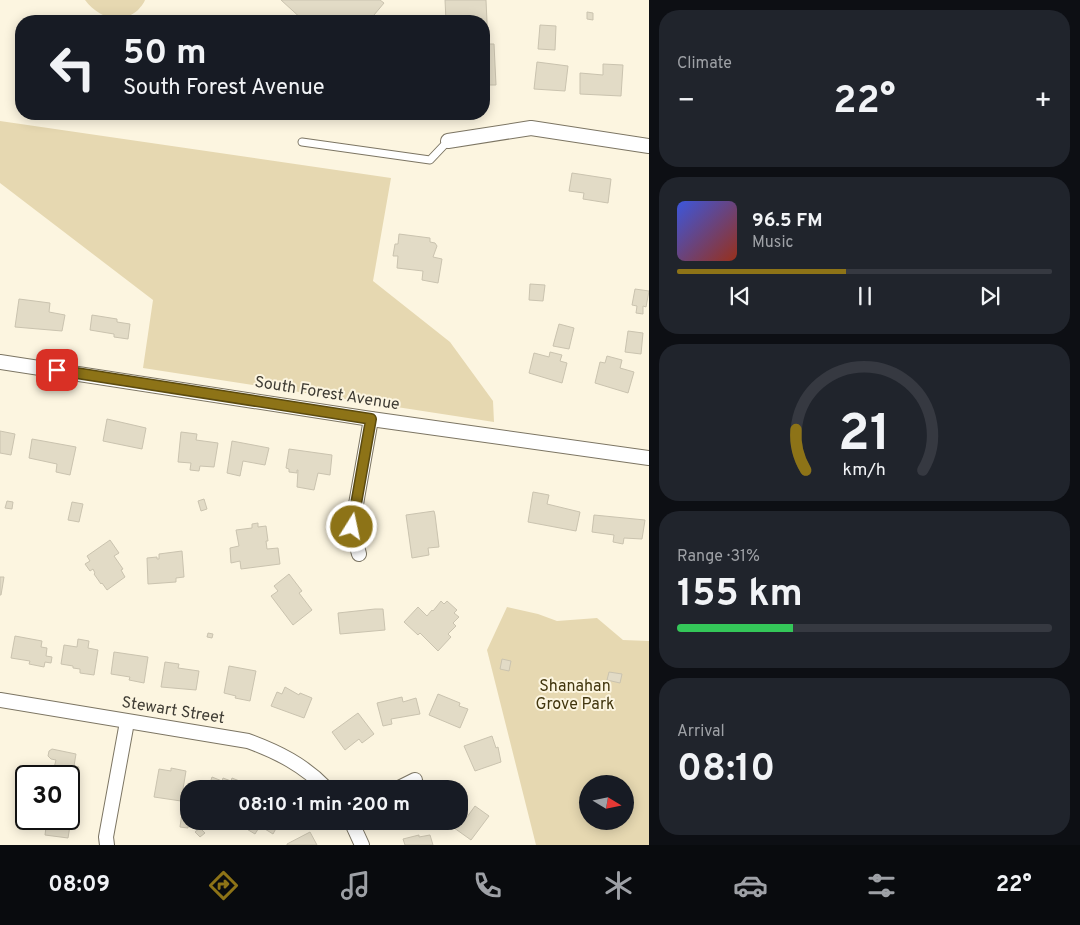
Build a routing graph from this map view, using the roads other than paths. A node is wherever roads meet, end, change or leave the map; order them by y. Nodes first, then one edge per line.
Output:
1 (448, 141) joint
2 (302, 142) dead end
3 (649, 146) edge
4 (0, 362) edge
5 (371, 419) junction
6 (649, 458) edge
7 (359, 554) dead end
8 (0, 700) edge
9 (126, 722) junction
10 (318, 780) edge
11 (355, 830) edge
12 (107, 845) edge
13 (362, 845) edge

1 - 2 lane
1 - 3 street
4 - 5 street, South Forest Avenue
5 - 6 street, South Forest Avenue
5 - 7 street
8 - 9 street, Stewart Street
9 - 10 street, Stewart Street
9 - 12 street
11 - 13 street

